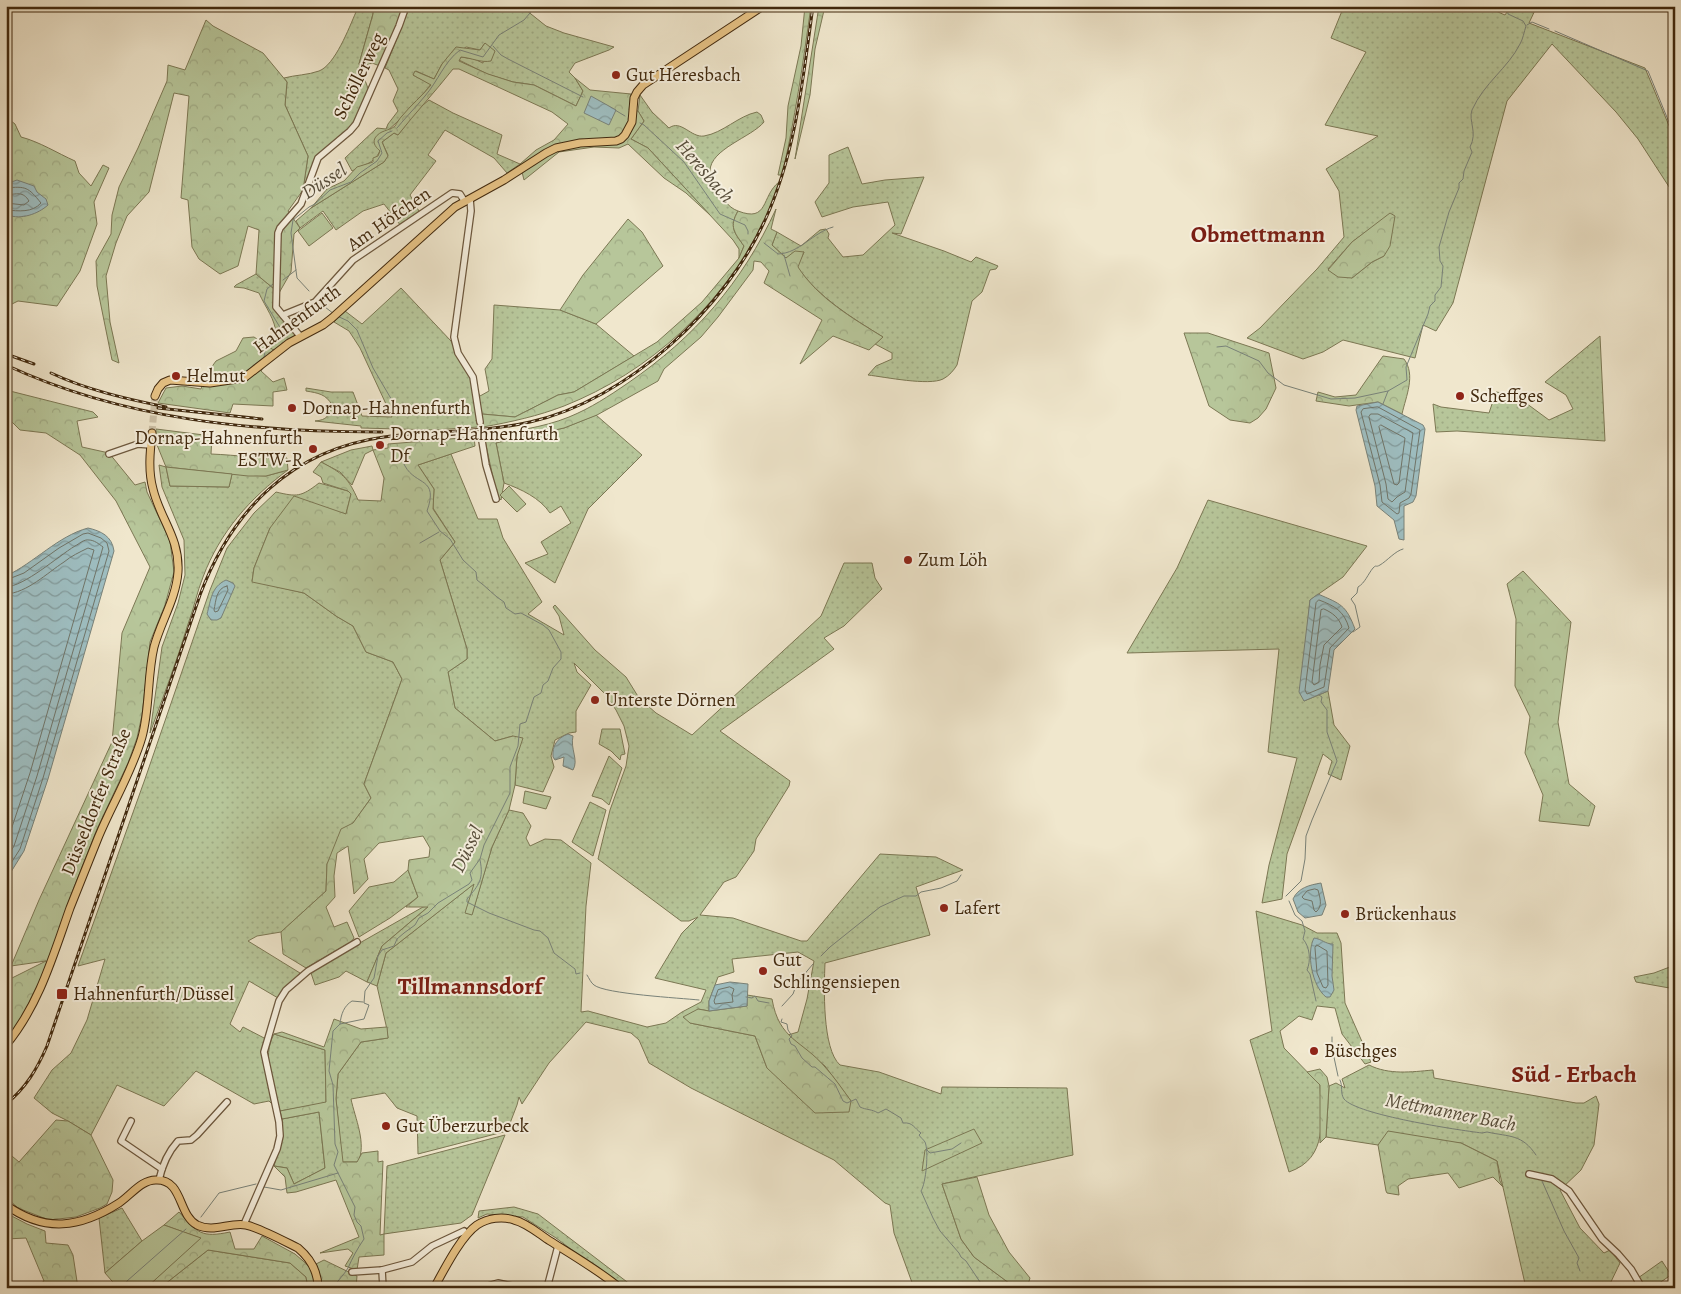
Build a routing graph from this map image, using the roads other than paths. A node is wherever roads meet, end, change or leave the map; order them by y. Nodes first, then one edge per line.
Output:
1 (406, 6) edge
2 (763, 6) edge
3 (468, 200) junction
4 (283, 315) junction
5 (300, 336) junction
6 (155, 396) tunnel mouth
7 (480, 422) tunnel mouth
8 (152, 433) tunnel mouth
9 (482, 441) tunnel mouth
10 (151, 445) junction
11 (110, 454) dead end
12 (496, 499) dead end
13 (356, 942) dead end
14 (6, 1045) edge
15 (228, 1102) dead end
16 (131, 1121) dead end
17 (162, 1169) junction
18 (1529, 1174) dead end
19 (159, 1180) junction
20 (6, 1205) edge
21 (246, 1225) junction
22 (464, 1231) dead end
23 (558, 1246) junction
24 (382, 1270) junction
25 (352, 1272) dead end
26 (318, 1288) edge
27 (383, 1288) edge
28 (434, 1288) edge
29 (481, 1288) edge
30 (521, 1288) edge
31 (547, 1288) edge
32 (620, 1288) edge
33 (1642, 1288) edge

1 - 4 street, Schöllerweg
2 - 3 main road, Hahnenfurth
3 - 4 street, Am Höfchen
3 - 5 main road, Hahnenfurth
3 - 7 street
4 - 5 street, Schöllerweg
5 - 6 main road, Hahnenfurth
8 - 10 main road, Düsseldorfer Straße
9 - 12 street
10 - 11 street
10 - 14 main road, Düsseldorfer Straße
13 - 21 street
15 - 17 street
16 - 17 street
17 - 19 street
18 - 33 street
19 - 20 main road
19 - 21 main road
21 - 26 main road
22 - 24 street
23 - 28 main road
23 - 31 street
23 - 32 main road
24 - 25 street
24 - 27 street
29 - 30 street

